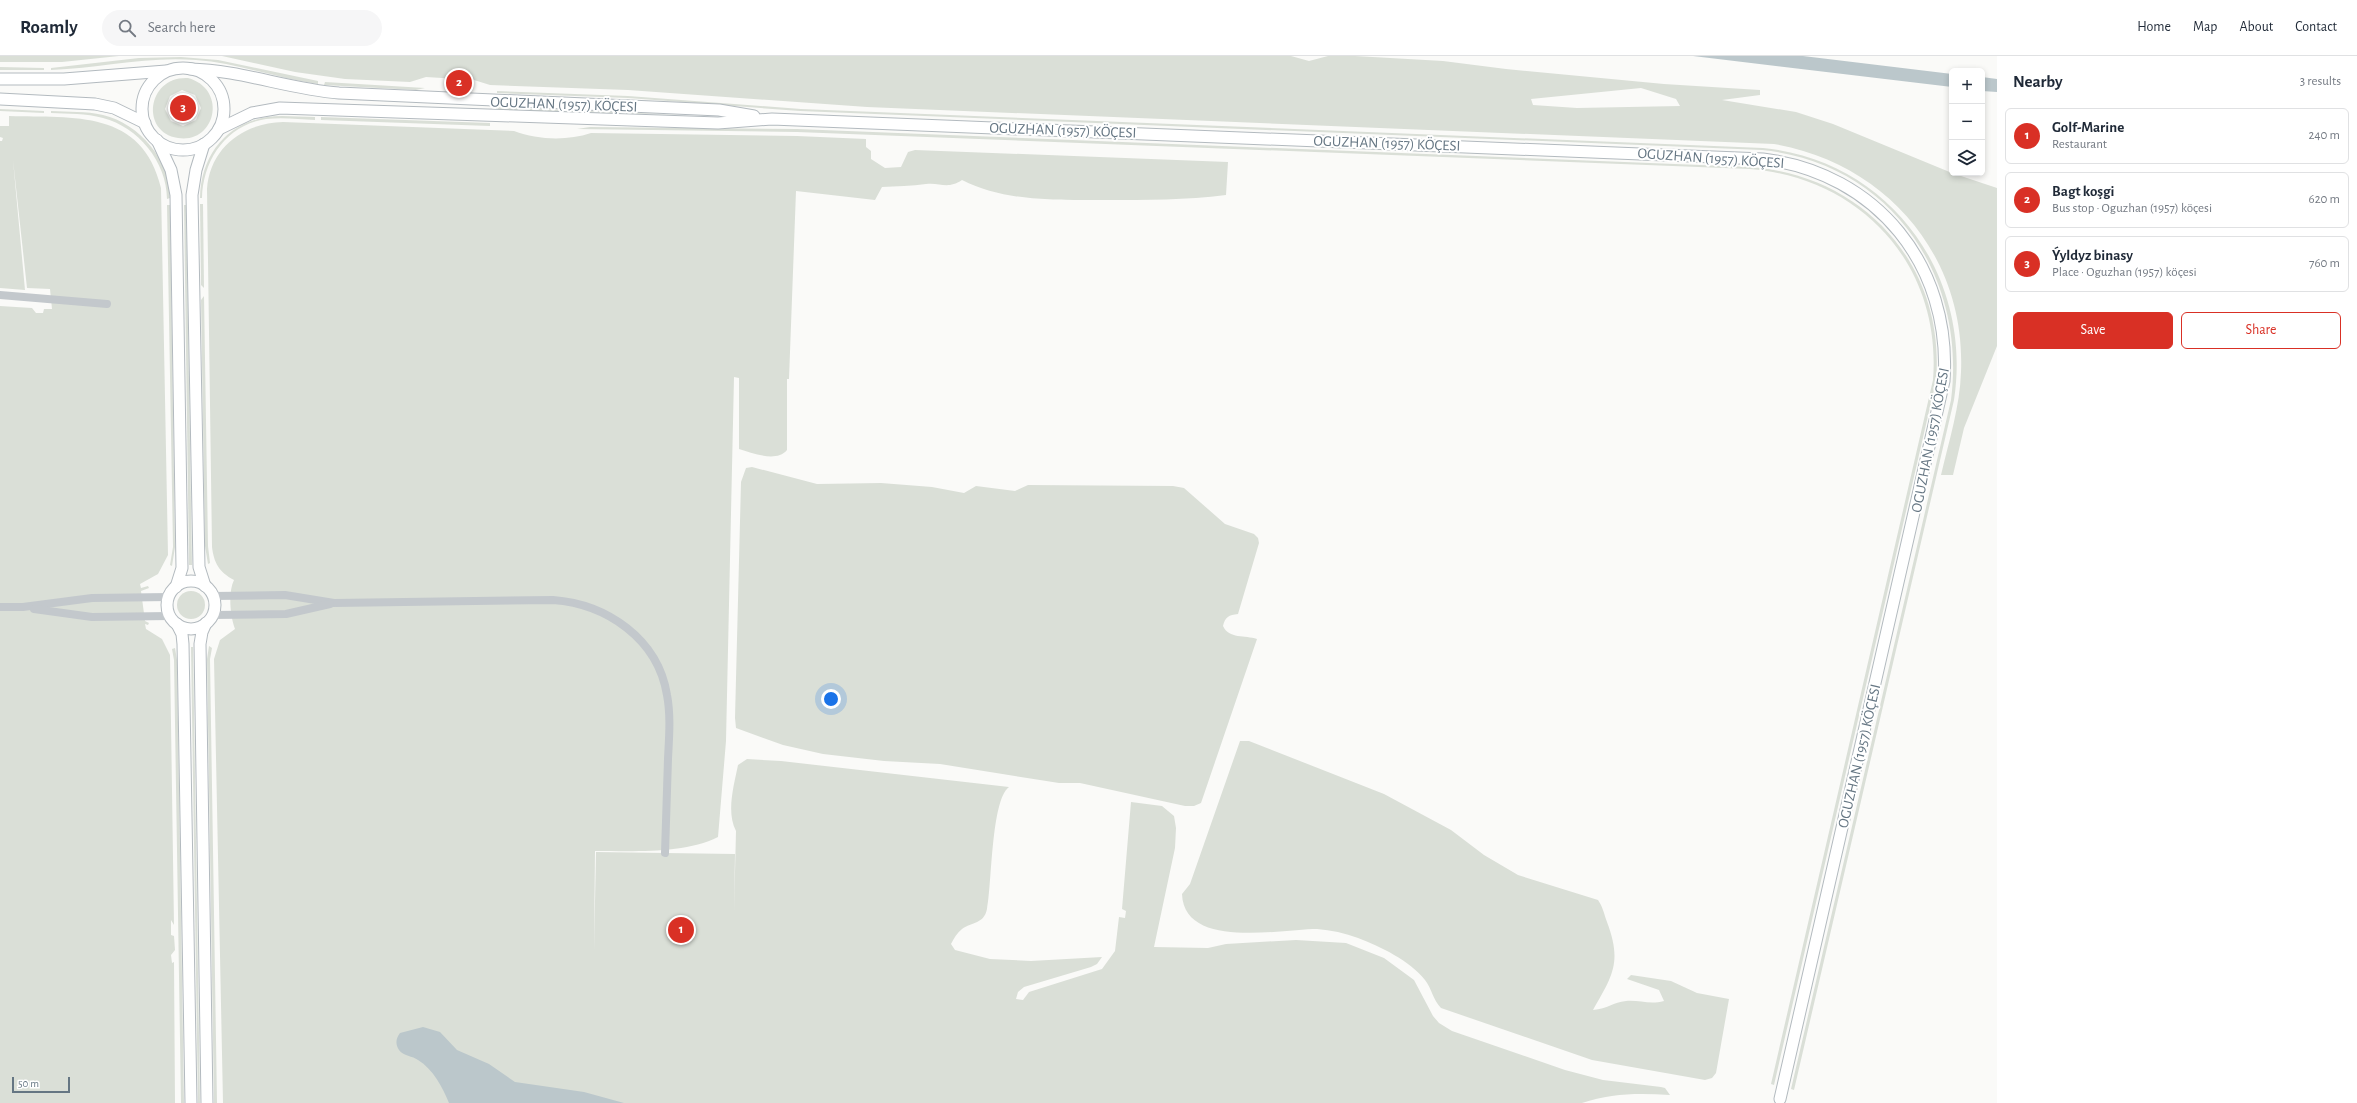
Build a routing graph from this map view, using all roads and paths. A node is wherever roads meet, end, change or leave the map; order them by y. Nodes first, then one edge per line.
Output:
1 (190, 69) junction
2 (169, 70) junction
3 (0, 79) edge
4 (0, 99) edge
5 (772, 119) junction
6 (145, 123) junction
7 (218, 129) junction
8 (157, 140) junction
9 (204, 144) junction
10 (0, 295) edge
11 (107, 304) dead end
12 (205, 586) junction
13 (176, 587) junction
14 (213, 596) junction
15 (169, 597) junction
16 (334, 603) junction
17 (0, 607) edge
18 (23, 607) junction
19 (209, 619) junction
20 (173, 620) junction
21 (665, 853) dead end
22 (1779, 1102) edge
23 (191, 1103) edge
24 (207, 1103) edge

1 - 2 main road, OGUZHAN (1957) KÖÇESI
1 - 5 main road, OGUZHAN (1957) KÖÇESI
1 - 7 main road, OGUZHAN (1957) KÖÇESI
2 - 3 main road, OGUZHAN (1957) KÖÇESI
2 - 6 main road
4 - 6 main road
5 - 7 main road, OGUZHAN (1957) KÖÇESI
5 - 22 main road, OGUZHAN (1957) KÖÇESI
6 - 8 main road
7 - 9 main road, OGUZHAN (1957) KÖÇESI
8 - 9 main road
8 - 13 main road
9 - 12 main road
10 - 11 street
12 - 13 main road
12 - 14 main road
13 - 15 main road
14 - 16 street
14 - 19 main road
15 - 18 street
15 - 20 main road
16 - 19 street
16 - 21 street
17 - 18 street
18 - 20 street
19 - 20 main road
19 - 24 main road
20 - 23 main road

